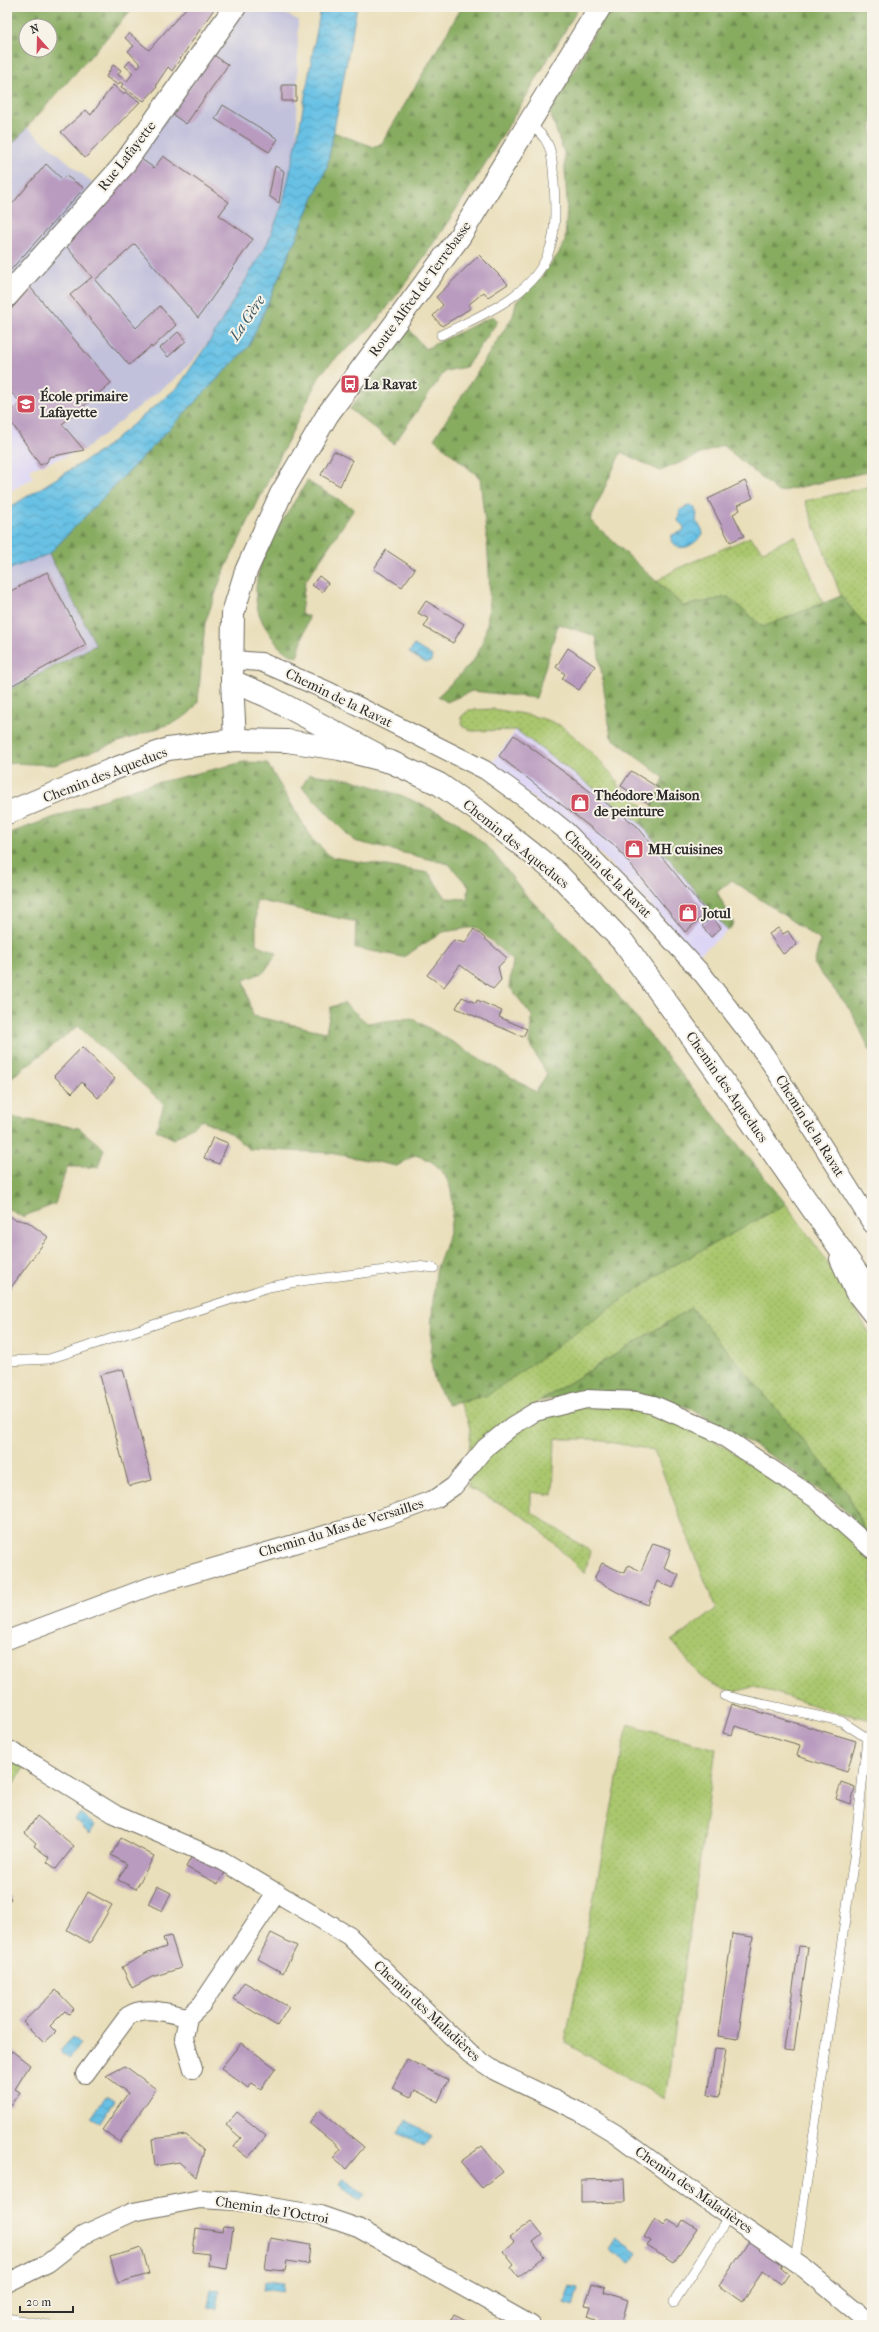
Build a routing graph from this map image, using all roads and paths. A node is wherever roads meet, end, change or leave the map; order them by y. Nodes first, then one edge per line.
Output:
1 (235, 7) edge
2 (600, 7) edge
3 (528, 124) junction
4 (7, 296) edge
5 (441, 335) dead end
6 (232, 660) junction
7 (232, 681) junction
8 (236, 740) junction
9 (391, 762) junction
10 (7, 812) edge
11 (872, 1224) edge
12 (826, 1229) junction
13 (434, 1268) dead end
14 (872, 1290) edge
15 (872, 1315) edge
16 (7, 1361) edge
17 (872, 1549) edge
18 (7, 1640) edge
19 (726, 1696) dead end
20 (7, 1749) edge
21 (277, 1892) junction
22 (188, 2018) junction
23 (193, 2070) dead end
24 (86, 2074) dead end
25 (729, 2216) junction
26 (795, 2262) junction
27 (7, 2283) edge
28 (674, 2302) dead end
29 (7, 2318) edge
30 (47, 2325) edge
31 (531, 2325) edge
32 (872, 2325) edge

1 - 4 main road, Rue Lafayette
2 - 3 main road, Route Alfred de Terrebasse
3 - 5 lane
3 - 6 main road, Route Alfred de Terrebasse
6 - 7 main road, Route Alfred de Terrebasse
6 - 11 street, Chemin de la Ravat
7 - 8 main road, Route Alfred de Terrebasse
7 - 9 main road
8 - 9 main road, Chemin des Aqueducs
8 - 10 main road, Chemin des Aqueducs
9 - 12 main road, Chemin des Aqueducs
12 - 14 main road, Chemin des Aqueducs
12 - 15 street
13 - 16 lane
17 - 18 street, Chemin du Mas de Versailles
19 - 26 lane
20 - 21 street, Chemin des Maladières
21 - 22 street
21 - 25 street, Chemin des Maladières
22 - 23 street
22 - 24 street
25 - 26 street, Chemin des Maladières
25 - 28 lane
26 - 32 street, Chemin des Maladières
27 - 31 street, Chemin de l'Octroi
29 - 30 lane

